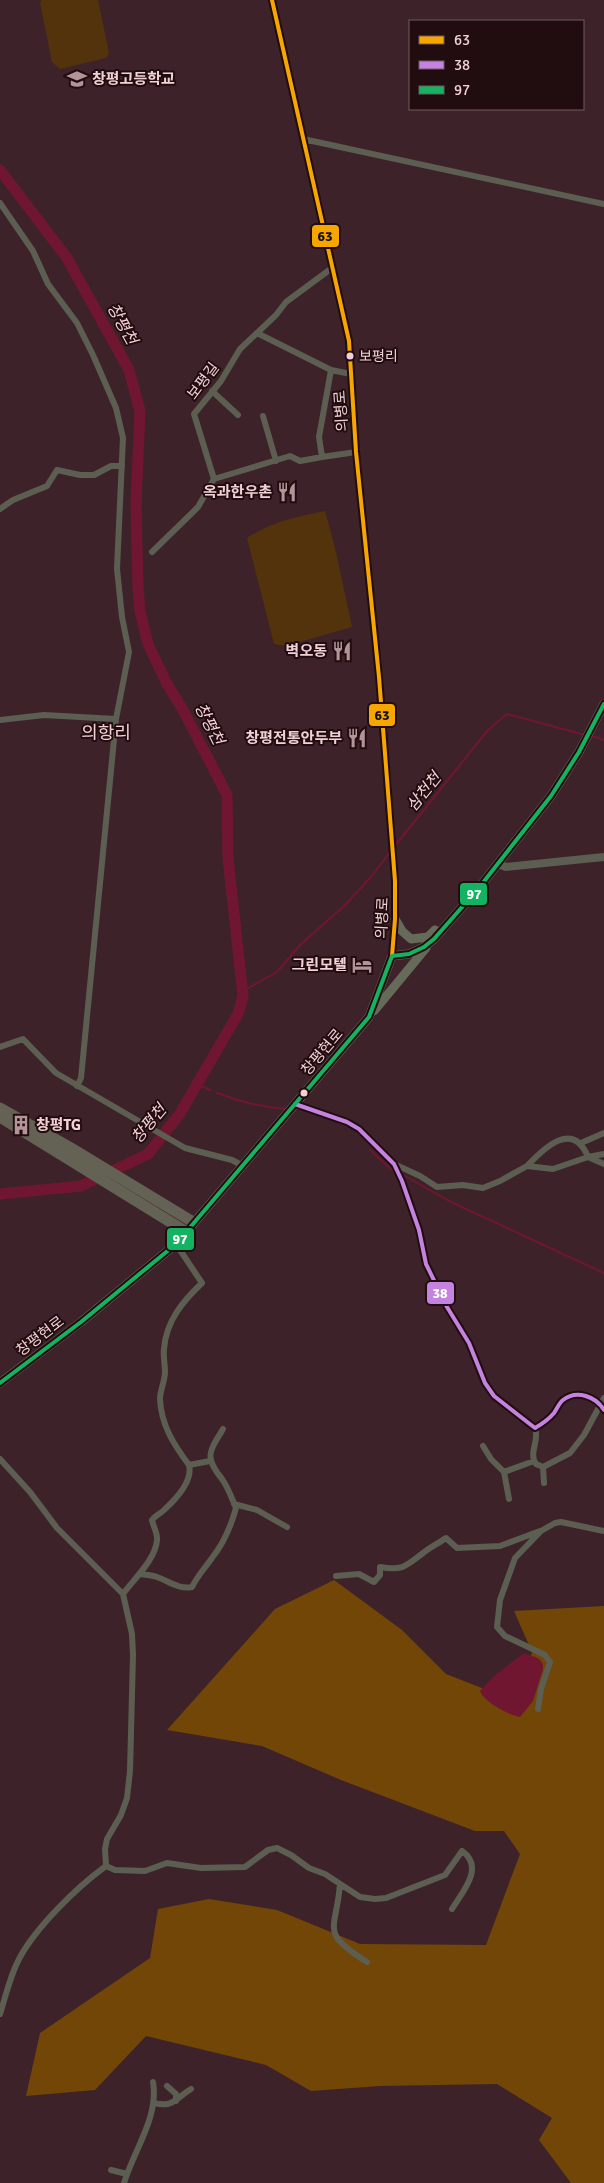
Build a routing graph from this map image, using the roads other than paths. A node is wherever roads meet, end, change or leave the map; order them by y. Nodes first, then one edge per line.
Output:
1 (272, 0) edge
2 (303, 139) junction
3 (0, 203) edge
4 (604, 204) edge
5 (332, 268) junction
6 (257, 333) junction
7 (331, 370) junction
8 (351, 374) junction
9 (212, 390) junction
10 (238, 415) dead end
11 (263, 416) dead end
12 (356, 452) junction
13 (322, 457) junction
14 (276, 460) junction
15 (122, 466) junction
16 (214, 479) junction
17 (0, 509) edge
18 (152, 552) dead end
19 (604, 704) edge
20 (116, 719) junction
21 (0, 720) edge
22 (604, 858) edge
23 (498, 864) junction
24 (465, 904) junction
25 (395, 919) junction
26 (434, 939) junction
27 (392, 956) junction
28 (368, 1017) junction
29 (0, 1047) edge
30 (77, 1086) junction
31 (295, 1104) junction
32 (0, 1108) edge
33 (0, 1116) edge
34 (604, 1133) edge
35 (581, 1143) junction
36 (604, 1154) edge
37 (588, 1157) junction
38 (394, 1164) junction
39 (604, 1164) edge
40 (243, 1166) junction
41 (528, 1166) junction
42 (189, 1226) junction
43 (176, 1244) junction
44 (0, 1383) edge
45 (604, 1398) edge
46 (602, 1408) edge
47 (535, 1428) junction
48 (222, 1429) dead end
49 (483, 1446) dead end
50 (0, 1459) edge
51 (210, 1461) junction
52 (534, 1461) junction
53 (189, 1465) junction
54 (543, 1467) junction
55 (504, 1472) junction
56 (544, 1483) dead end
57 (509, 1499) dead end
58 (234, 1504) junction
59 (287, 1527) dead end
60 (541, 1531) junction
61 (604, 1531) edge
62 (140, 1574) junction
63 (336, 1576) dead end
64 (123, 1594) junction
65 (538, 1709) dead end
66 (106, 1866) junction
67 (340, 1884) junction
68 (452, 1909) dead end
69 (367, 1962) dead end
70 (0, 2014) edge
71 (153, 2082) dead end
72 (167, 2086) dead end
73 (191, 2090) dead end
74 (176, 2100) junction
75 (154, 2103) junction
76 (111, 2170) dead end
77 (127, 2174) junction
78 (124, 2183) edge

1 - 2 street, 의병로
2 - 4 street
2 - 5 street, 의병로
3 - 15 street
5 - 6 street, 보평길
5 - 8 street, 의병로
6 - 7 street
6 - 9 street, 보평길
7 - 8 street
7 - 13 street
8 - 12 street, 의병로
9 - 10 street
9 - 16 street, 보평길
11 - 14 street
12 - 13 street
12 - 25 street, 의병로
13 - 14 street
14 - 16 street
15 - 17 street
15 - 20 street
16 - 18 street
19 - 23 main road
20 - 21 street
20 - 30 street
22 - 23 street
23 - 24 main road
24 - 25 main road
24 - 26 main road
25 - 27 street, 의병로
26 - 27 main road
26 - 28 main road
27 - 28 main road, 창평현로
28 - 31 main road, 창평현로
29 - 30 street
30 - 40 street
31 - 38 street
31 - 40 main road, 창평현로
32 - 42 highway
33 - 42 highway
34 - 35 street
35 - 37 street
35 - 41 street
36 - 37 street
37 - 39 street
37 - 41 street
38 - 41 street
38 - 47 street
40 - 42 main road, 창평현로
42 - 43 main road, 창평현로
43 - 44 main road, 창평현로
43 - 53 street
45 - 46 street
46 - 47 street
46 - 54 street
47 - 52 street
48 - 51 street
49 - 55 street
50 - 64 street
51 - 53 street
51 - 58 street
52 - 54 street
52 - 55 street
53 - 62 street
54 - 56 street
55 - 57 street
58 - 59 street
58 - 62 street
60 - 61 street
60 - 63 street
60 - 65 street
62 - 64 street
64 - 66 street
66 - 67 street
66 - 70 street
67 - 68 street
67 - 69 street
71 - 75 street
72 - 74 street
73 - 74 street
74 - 75 street
75 - 77 street
76 - 77 street
77 - 78 street

